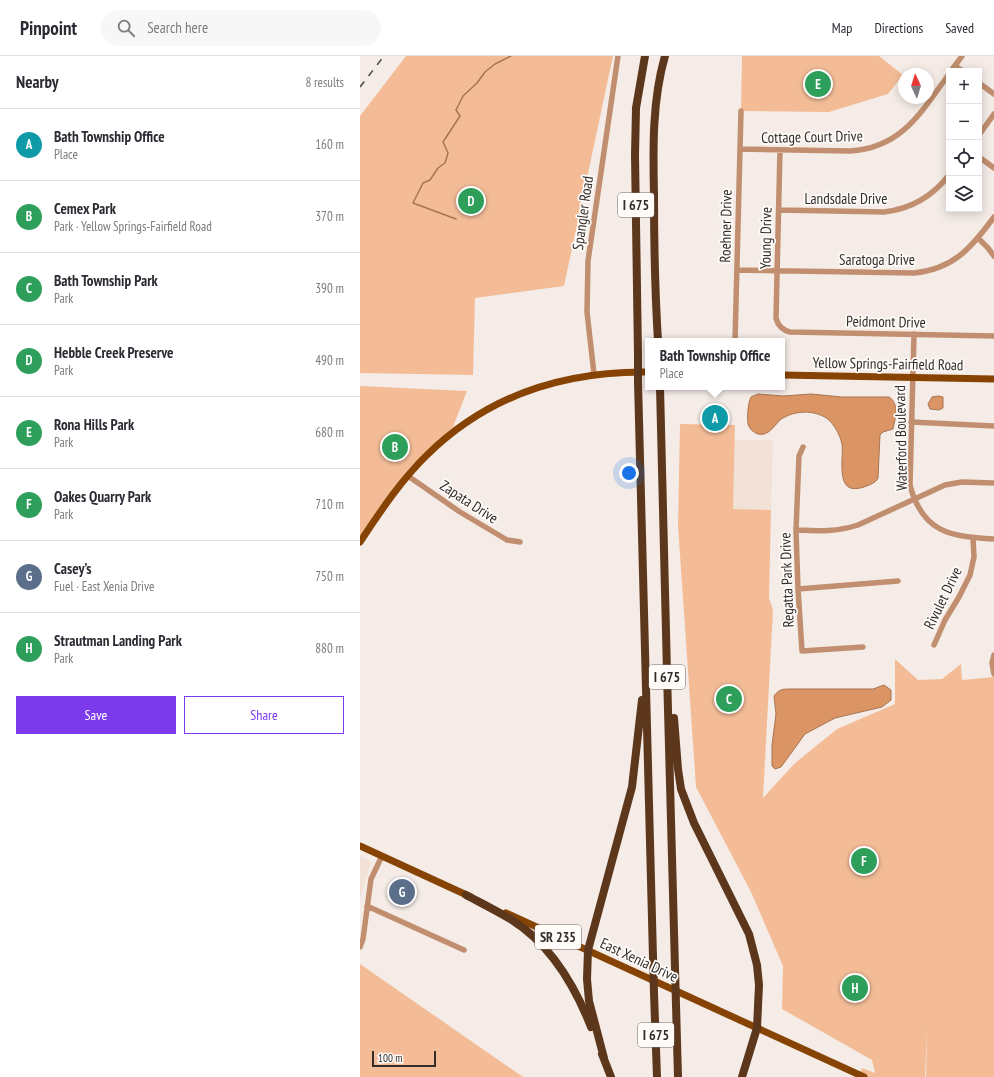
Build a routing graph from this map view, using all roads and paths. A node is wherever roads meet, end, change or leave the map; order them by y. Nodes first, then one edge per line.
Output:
1 (618, 56) edge
2 (645, 56) edge
3 (665, 56) edge
4 (962, 56) edge
5 (955, 66) joint
6 (958, 68) edge
7 (946, 78) edge
8 (982, 85) edge
9 (994, 94) edge
10 (741, 111) dead end
11 (994, 114) edge
12 (982, 131) edge
13 (740, 149) junction
14 (780, 150) junction
15 (982, 159) edge
16 (994, 168) edge
17 (948, 176) edge
18 (779, 210) junction
19 (994, 217) edge
20 (978, 238) junction
21 (994, 256) edge
22 (737, 270) junction
23 (778, 271) junction
24 (779, 326) joint
25 (914, 334) junction
26 (994, 336) edge
27 (658, 338) edge
28 (735, 338) edge
29 (645, 372) edge
30 (594, 374) junction
31 (785, 375) edge
32 (913, 377) junction
33 (994, 379) edge
34 (660, 390) edge
35 (911, 422) junction
36 (994, 426) edge
37 (803, 447) dead end
38 (408, 476) junction
39 (994, 483) edge
40 (914, 499) junction
41 (796, 530) junction
42 (973, 538) junction
43 (994, 539) edge
44 (360, 542) edge
45 (520, 542) dead end
46 (664, 581) junction
47 (898, 581) dead end
48 (798, 588) junction
49 (644, 644) junction
50 (934, 645) dead end
51 (863, 647) dead end
52 (994, 654) edge
53 (994, 674) edge
54 (360, 846) edge
55 (382, 856) junction
56 (466, 895) junction
57 (367, 906) junction
58 (360, 947) edge
59 (464, 950) dead end
60 (588, 950) junction
61 (757, 1028) junction
62 (604, 1058) junction
63 (611, 1077) edge
64 (657, 1077) edge
65 (678, 1077) edge
66 (742, 1077) edge
67 (864, 1077) edge

1 - 30 street, Spangler Road
2 - 49 highway, I 675, bridge
3 - 27 highway, I 675
4 - 5 street
5 - 6 street
7 - 14 street, Cottage Court Drive
8 - 9 street
10 - 13 street, Roehner Drive
11 - 12 street
13 - 14 street, Cottage Court Drive
13 - 22 street, Roehner Drive
14 - 18 street, Young Drive
15 - 16 street
17 - 18 street, Landsdale Drive
18 - 23 street, Young Drive
19 - 20 street, Saratoga Drive
20 - 21 street
20 - 23 street, Saratoga Drive
22 - 23 street, Saratoga Drive
22 - 28 street, Roehner Drive
23 - 24 street, Young Drive
24 - 25 street, Peidmont Drive
25 - 26 street, Peidmont Drive
25 - 32 street, Waterford Boulevard
29 - 30 main road
30 - 38 main road
31 - 32 main road, Yellow Springs-Fairfield Road
32 - 33 main road, Yellow Springs-Fairfield Road
32 - 35 street, Waterford Boulevard
34 - 46 highway, I 675
35 - 36 street
35 - 40 street, Waterford Boulevard
37 - 41 street, Regatta Park Drive
38 - 44 main road
38 - 45 street, Zapata Drive
39 - 40 street
40 - 41 street
40 - 42 street, Waterford Boulevard
41 - 48 street, Regatta Park Drive
42 - 43 street, Waterford Boulevard
42 - 50 street, Rivulet Drive
46 - 61 highway
46 - 65 highway, I 675, bridge
47 - 48 street
48 - 51 street, Regatta Park Drive
49 - 60 highway
49 - 64 highway, I 675, bridge
52 - 53 street
54 - 55 main road, East Xenia Drive / SR 235
55 - 56 main road, East Xenia Drive / SR 235
55 - 57 street
56 - 60 main road, East Xenia Drive / SR 235
56 - 62 highway
57 - 58 street
57 - 59 street
60 - 61 main road, East Xenia Drive / SR 235
60 - 62 highway
61 - 66 highway
61 - 67 main road, East Xenia Drive / SR 235
62 - 63 highway

